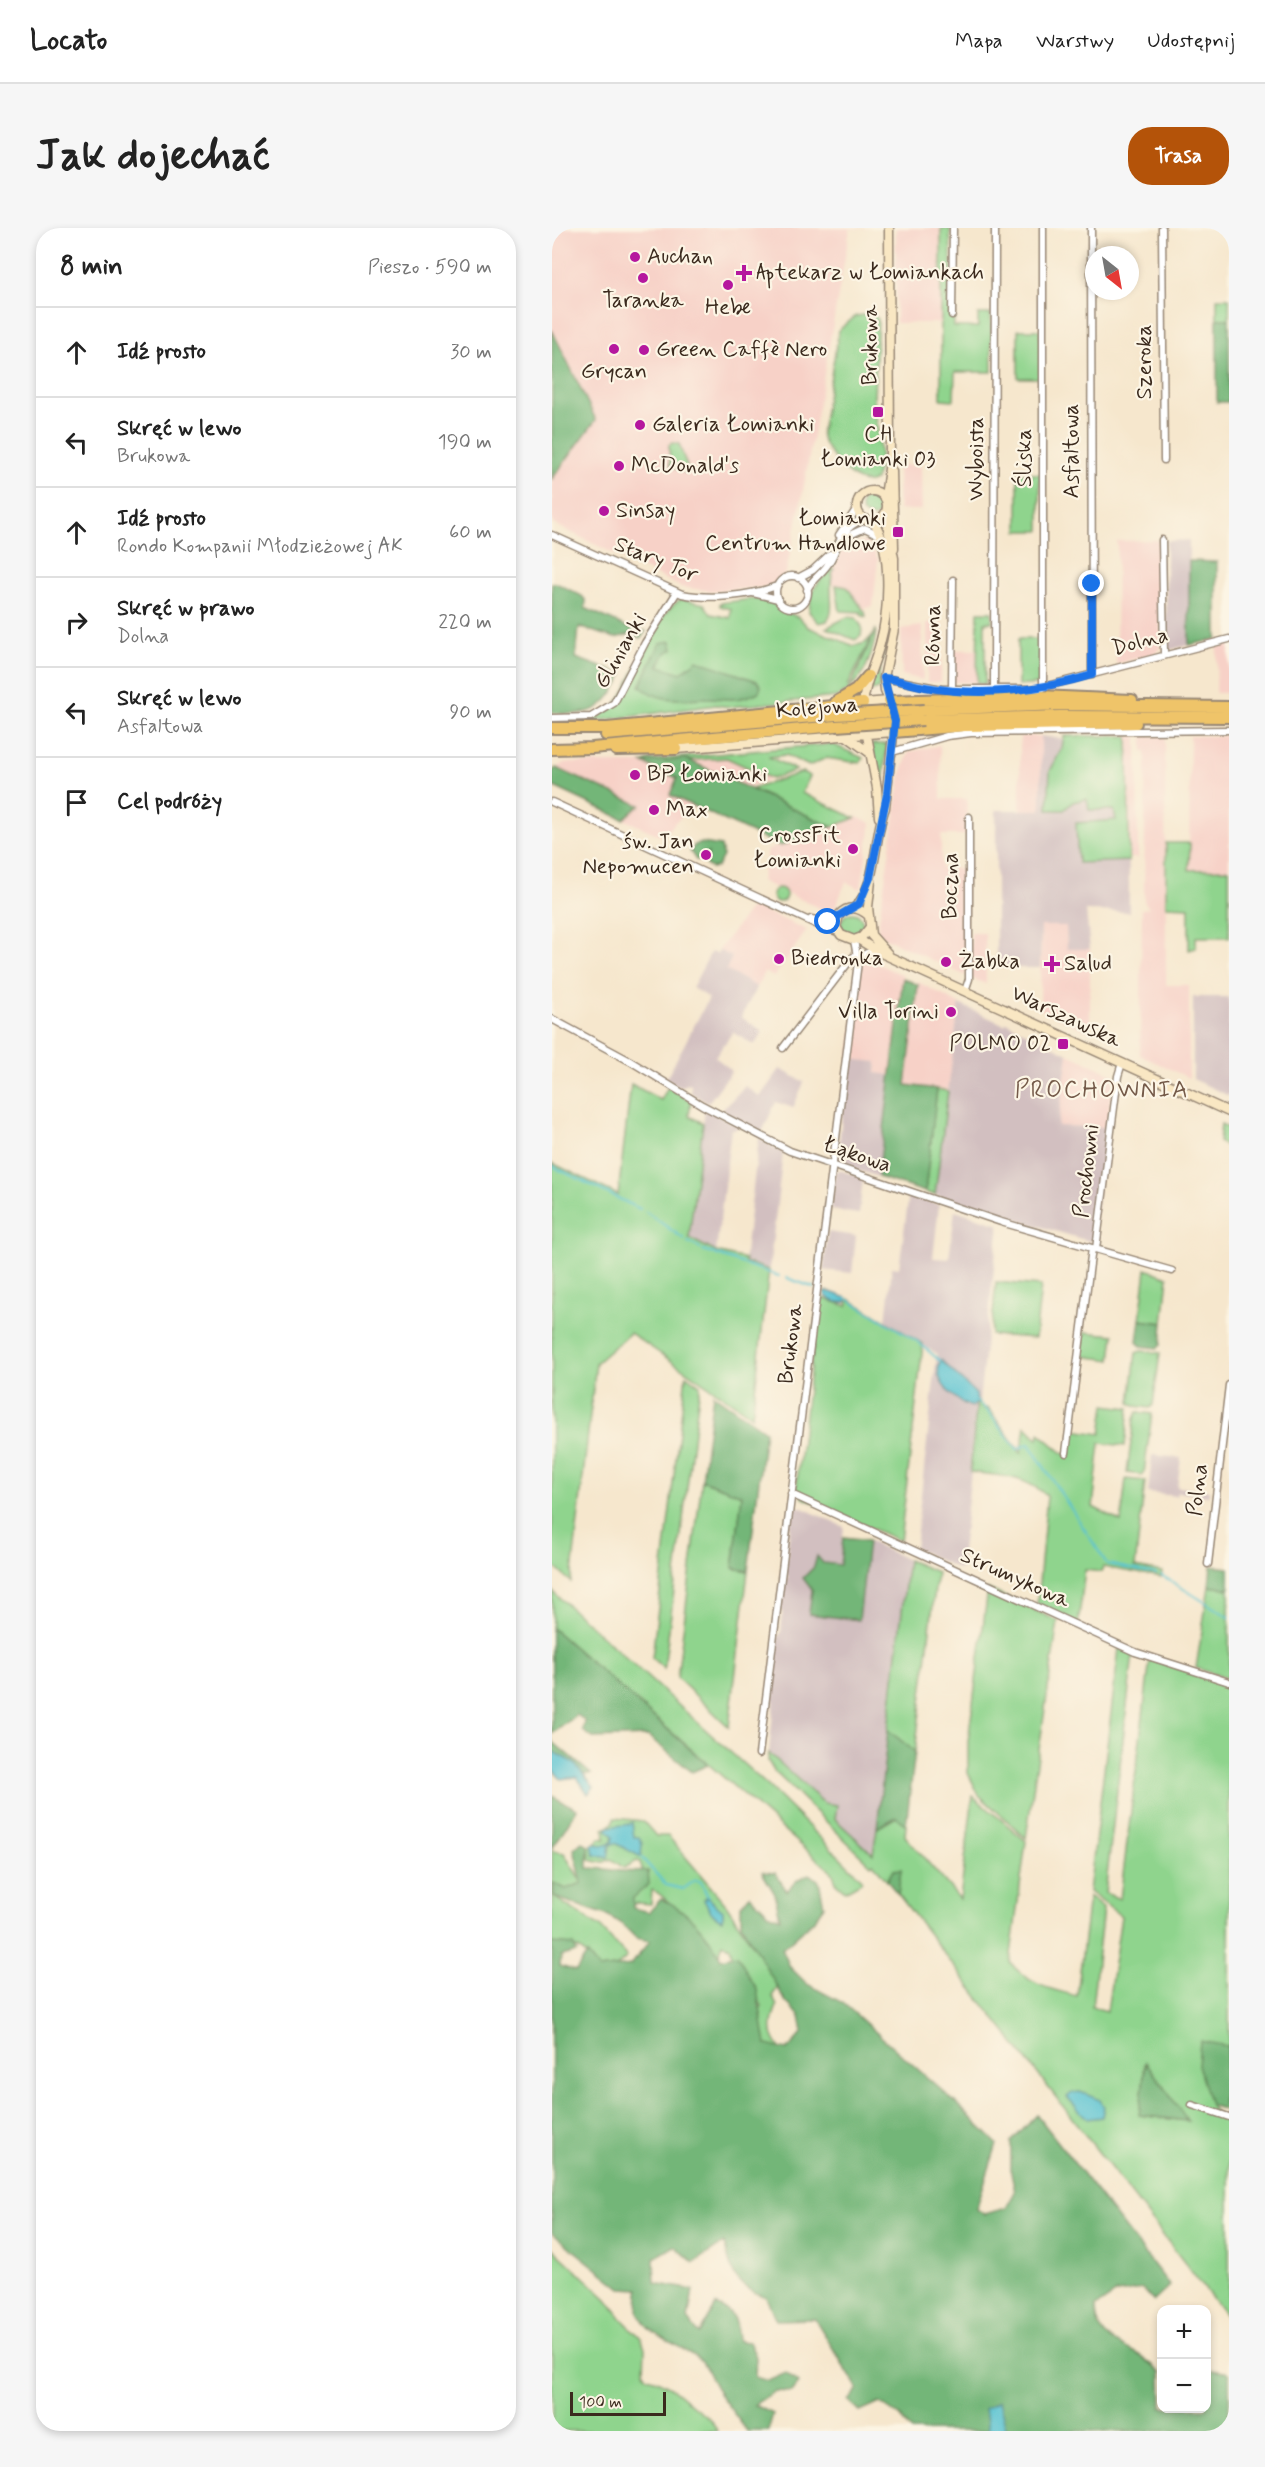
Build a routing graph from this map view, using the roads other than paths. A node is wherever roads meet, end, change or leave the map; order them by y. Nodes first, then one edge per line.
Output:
1 (889, 228) edge
2 (953, 228) edge
3 (995, 228) edge
4 (1043, 228) edge
5 (1091, 228) edge
6 (1162, 228) edge
7 (952, 315) dead end
8 (1164, 460) dead end
9 (890, 462) junction
10 (875, 490) junction
11 (885, 496) junction
12 (857, 508) junction
13 (885, 514) junction
14 (869, 520) junction
15 (552, 535) edge
16 (881, 536) junction
17 (1162, 540) dead end
18 (838, 542) junction
19 (833, 551) junction
20 (893, 551) junction
21 (798, 578) junction
22 (952, 580) dead end
23 (777, 586) junction
24 (807, 590) junction
25 (677, 592) junction
26 (752, 593) junction
27 (777, 599) junction
28 (1229, 639) edge
29 (1164, 654) junction
30 (1092, 675) junction
31 (868, 676) junction
32 (884, 678) junction
33 (1043, 688) junction
34 (952, 690) junction
35 (994, 690) junction
36 (889, 701) junction
37 (863, 703) junction
38 (830, 705) junction
39 (1169, 706) junction
40 (1229, 707) edge
41 (923, 715) junction
42 (1178, 717) junction
43 (1229, 717) edge
44 (552, 718) edge
45 (839, 725) junction
46 (552, 728) edge
47 (1229, 730) edge
48 (894, 732) junction
49 (866, 733) junction
50 (552, 735) edge
51 (592, 748) junction
52 (552, 749) edge
53 (676, 749) joint
54 (892, 752) junction
55 (871, 753) junction
56 (552, 802) edge
57 (969, 817) dead end
58 (880, 820) junction
59 (870, 878) junction
60 (854, 908) junction
61 (868, 916) junction
62 (837, 918) junction
63 (808, 919) junction
64 (870, 927) junction
65 (838, 932) junction
66 (856, 939) junction
67 (879, 952) junction
68 (889, 954) junction
69 (857, 956) junction
70 (965, 991) junction
71 (552, 1019) edge
72 (783, 1048) dead end
73 (1122, 1063) junction
74 (1229, 1112) edge
75 (832, 1166) junction
76 (1094, 1249) junction
77 (1172, 1271) dead end
78 (1229, 1385) edge
79 (1066, 1453) dead end
80 (791, 1494) junction
81 (1208, 1564) dead end
82 (1229, 1682) edge
83 (759, 1754) dead end
84 (1192, 2105) dead end
85 (1229, 2117) edge

1 - 9 street, Brukowa
2 - 7 street
3 - 35 street, Wyboista
4 - 33 street, Śliska
5 - 30 street, Asfaltowa
6 - 8 street, Szeroka
9 - 10 street, Brukowa
9 - 11 street, Brukowa
9 - 20 street
10 - 11 street
10 - 12 street
11 - 13 street
12 - 14 street
12 - 18 street
13 - 14 street
13 - 20 street
14 - 16 street
14 - 18 street
15 - 25 street, Stary Tor
16 - 18 street
16 - 31 street
17 - 29 street
18 - 19 street
19 - 21 street
19 - 24 street
20 - 32 street
21 - 23 street
21 - 24 street
22 - 34 street, Równa
23 - 26 street, Stary Tor
23 - 27 street
24 - 27 street
25 - 26 street, Stary Tor
25 - 44 street, Glinianki
26 - 27 street, Stary Tor
28 - 29 street, Dolna
29 - 30 street, Dolna
30 - 33 street, Dolna
31 - 37 street
31 - 38 highway
32 - 34 street, Dolna
32 - 36 street
33 - 35 street, Dolna
34 - 35 street, Dolna
36 - 37 street
36 - 39 highway
36 - 48 street
37 - 38 highway
37 - 49 street
38 - 46 highway
39 - 40 highway, Kolejowa
39 - 41 highway, Kolejowa
41 - 42 highway, Kolejowa
41 - 45 highway, Kolejowa, bridge
42 - 43 highway, Kolejowa
42 - 48 highway
45 - 49 street
45 - 50 highway, Kolejowa
45 - 51 highway, Kolejowa
45 - 53 street
45 - 55 street
47 - 54 street
48 - 49 street
48 - 54 street
49 - 55 street
51 - 52 highway, Kolejowa
51 - 53 highway
54 - 58 street
55 - 58 street
56 - 63 street
57 - 70 street, Boczna
58 - 59 street
59 - 60 street
59 - 61 street
60 - 61 street
60 - 62 street
61 - 64 street
62 - 63 street
62 - 65 street
63 - 65 street
64 - 66 street
64 - 68 street, Warszawska
65 - 66 street
66 - 67 street, Warszawska
66 - 69 street, Brukowa
67 - 68 street, Warszawska
67 - 69 street, Warszawska
68 - 70 street, Warszawska
69 - 72 street
69 - 75 street, Brukowa
70 - 73 street, Warszawska
71 - 75 street, Łąkowa
73 - 74 street, Warszawska
73 - 76 street, Prochowni
75 - 76 street, Łąkowa
75 - 80 street, Brukowa
76 - 77 street, Łąkowa
76 - 79 street, Prochowni
78 - 81 street, Polna
80 - 82 street, Strumykowa
80 - 83 street, Brukowa
84 - 85 street

